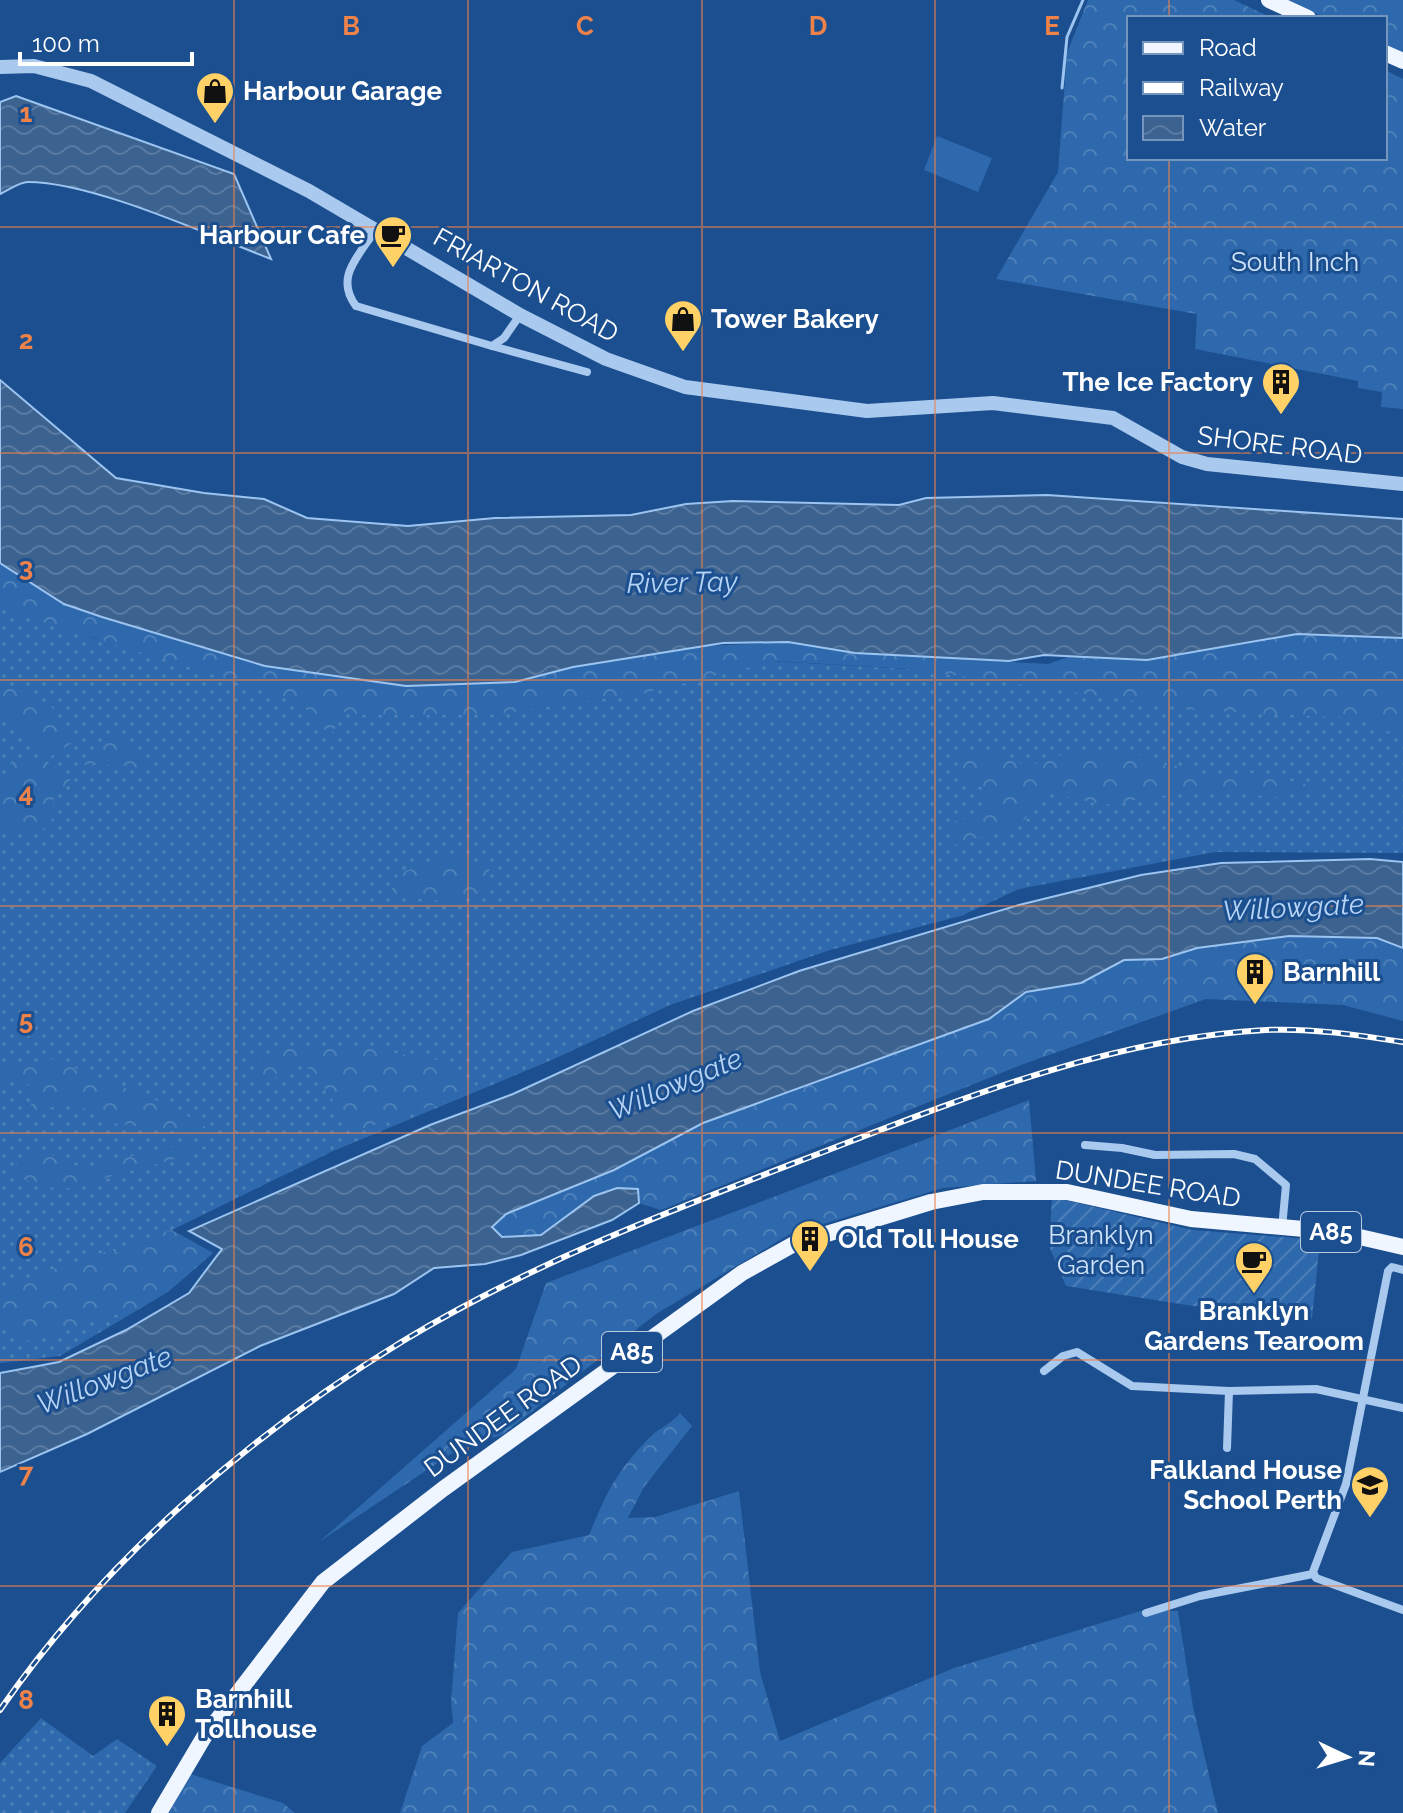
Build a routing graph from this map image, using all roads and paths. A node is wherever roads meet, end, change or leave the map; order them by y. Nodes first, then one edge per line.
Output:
1 (1269, 0) edge
2 (1304, 16) edge
3 (0, 67) edge
4 (376, 228) junction
5 (520, 315) junction
6 (492, 346) junction
7 (587, 372) dead end
8 (1113, 418) joint
9 (1403, 484) edge
10 (1085, 1145) dead end
11 (1282, 1228) junction
12 (1403, 1247) edge
13 (1403, 1270) edge
14 (1044, 1371) dead end
15 (1229, 1391) junction
16 (1361, 1399) junction
17 (1403, 1408) edge
18 (1227, 1448) dead end
19 (1313, 1574) junction
20 (1403, 1610) edge
21 (1146, 1613) dead end
22 (159, 1813) edge

1 - 2 main road
3 - 4 street, FRIARTON ROAD
4 - 5 street, FRIARTON ROAD
4 - 6 street
5 - 6 street
5 - 8 street, FRIARTON ROAD
6 - 7 street
8 - 9 street, SHORE ROAD
10 - 11 street
11 - 12 main road, DUNDEE ROAD / A85
11 - 22 main road, DUNDEE ROAD / A85
13 - 16 street
14 - 15 street
15 - 16 street
15 - 18 street
16 - 17 street
16 - 19 street
19 - 20 street
19 - 21 street

